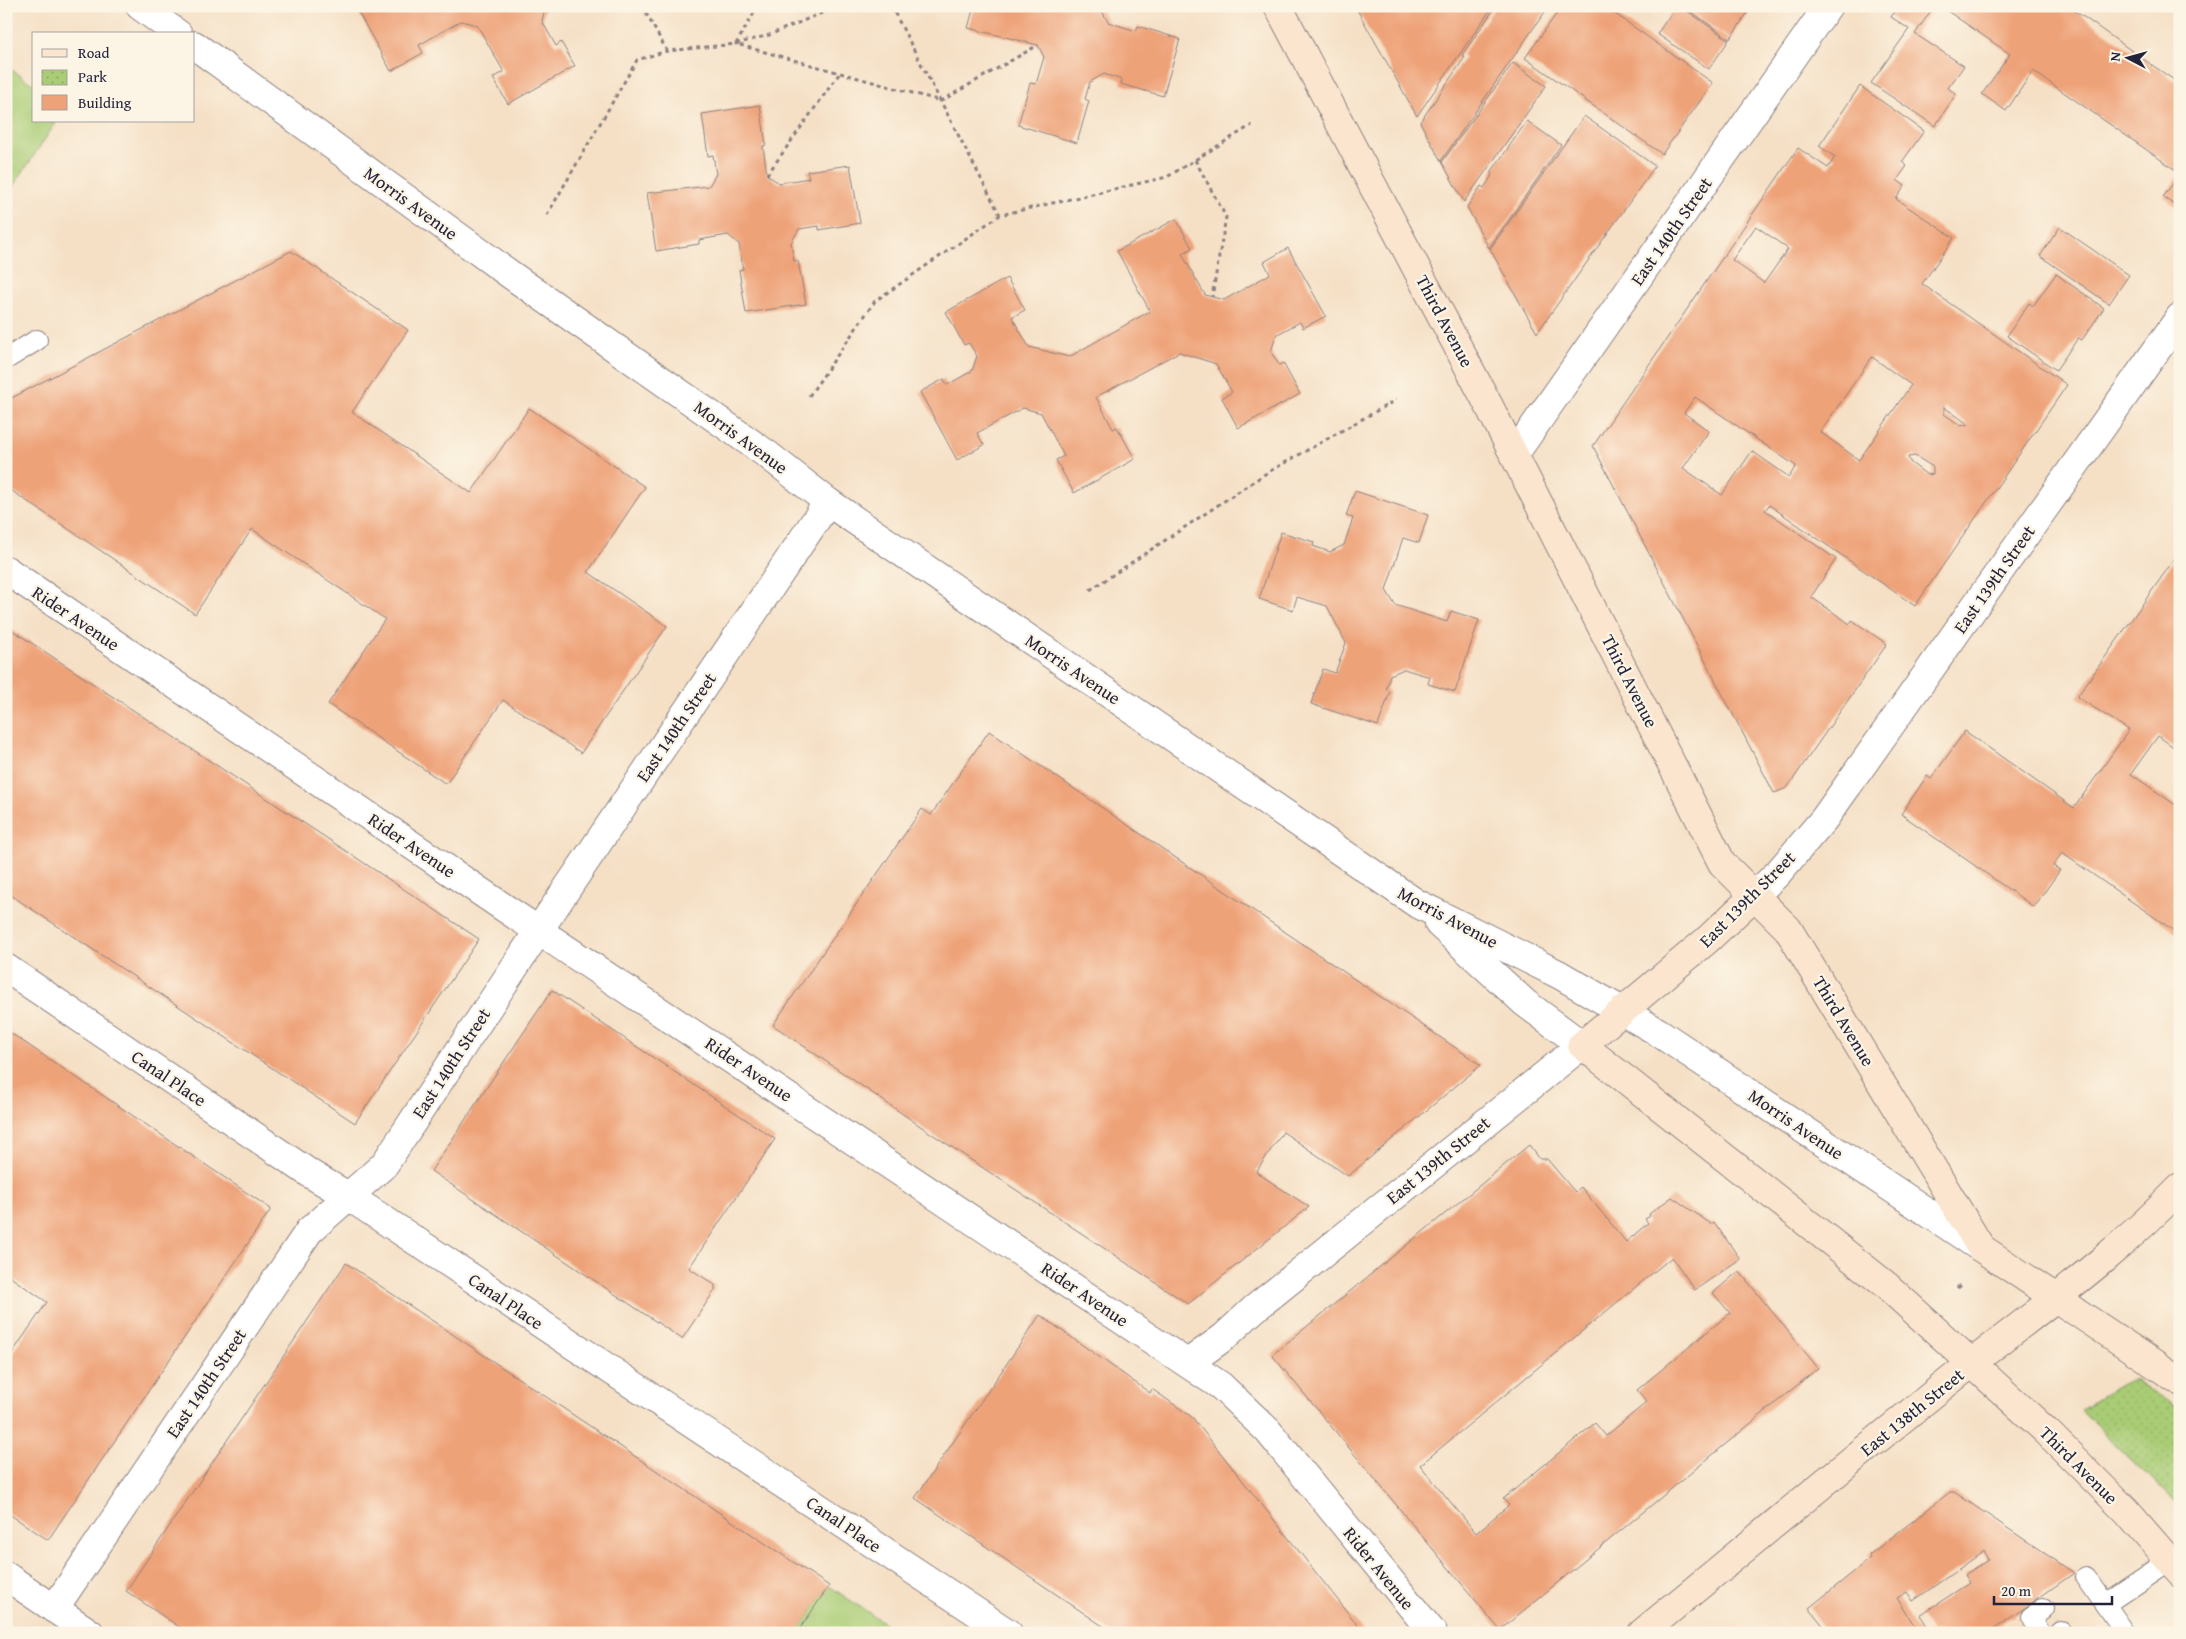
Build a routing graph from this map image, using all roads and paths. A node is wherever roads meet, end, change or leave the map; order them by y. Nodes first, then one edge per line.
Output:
1 (140, 6) edge
2 (642, 6) edge
3 (758, 6) edge
4 (839, 6) edge
5 (891, 6) edge
6 (1278, 6) edge
7 (1828, 6) edge
8 (175, 32) edge
9 (736, 44) junction
10 (1038, 45) dead end
11 (195, 46) edge
12 (667, 50) junction
13 (839, 74) junction
14 (941, 101) junction
15 (1252, 125) dead end
16 (1195, 160) junction
17 (767, 175) dead end
18 (547, 215) dead end
19 (1000, 215) junction
20 (1212, 297) dead end
21 (2180, 317) edge
22 (37, 340) dead end
23 (6, 359) edge
24 (809, 396) dead end
25 (1396, 400) dead end
26 (1514, 455) junction
27 (828, 502) junction
28 (6, 570) edge
29 (1090, 590) dead end
30 (1754, 896) junction
31 (1416, 903) junction
32 (539, 930) junction
33 (6, 968) edge
34 (1622, 1012) junction
35 (1582, 1045) junction
36 (2180, 1188) edge
37 (348, 1196) junction
38 (1981, 1248) junction
39 (1962, 1283) dead end
40 (1957, 1288) dead end
41 (2058, 1298) junction
42 (1188, 1363) junction
43 (1972, 1363) junction
44 (2180, 1381) edge
45 (2174, 1567) edge
46 (6, 1576) edge
47 (2086, 1577) dead end
48 (2106, 1604) junction
49 (54, 1608) junction
50 (2043, 1609) dead end
51 (90, 1633) edge
52 (1008, 1633) edge
53 (1433, 1633) edge
54 (1642, 1633) edge
55 (2040, 1633) edge
56 (2126, 1633) edge

1 - 8 street
2 - 12 path
3 - 9 path
4 - 9 path
5 - 14 path
6 - 26 main road, Third Avenue
7 - 26 street, East 140th Street
9 - 12 path
9 - 13 path
10 - 14 path
11 - 27 street, Morris Avenue
12 - 18 path
13 - 14 path
13 - 17 path
14 - 19 path
15 - 16 path
16 - 19 path
16 - 20 path
19 - 24 path
21 - 30 street, East 139th Street
22 - 23 lane
25 - 29 path
26 - 30 main road, Third Avenue
27 - 31 street, Morris Avenue
27 - 32 street, East 140th Street
28 - 32 street, Rider Avenue
30 - 34 main road, East 139th Street
30 - 38 main road, Third Avenue
31 - 34 street, Morris Avenue
31 - 35 street
32 - 37 street, East 140th Street
32 - 42 street, Rider Avenue
33 - 37 street, Canal Place
34 - 35 main road, East 139th Street
34 - 38 street, Morris Avenue
35 - 42 street, East 139th Street
35 - 43 main road
36 - 41 main road, East 138th Street
37 - 49 street, East 140th Street
37 - 52 street, Canal Place
38 - 41 main road, Third Avenue
39 - 40 path
41 - 43 main road, East 138th Street
41 - 44 main road, Third Avenue
42 - 53 street, Rider Avenue
43 - 45 main road, Third Avenue
43 - 54 main road, East 138th Street
45 - 48 lane
46 - 49 street
47 - 48 lane
48 - 56 lane
49 - 51 street
50 - 55 lane

